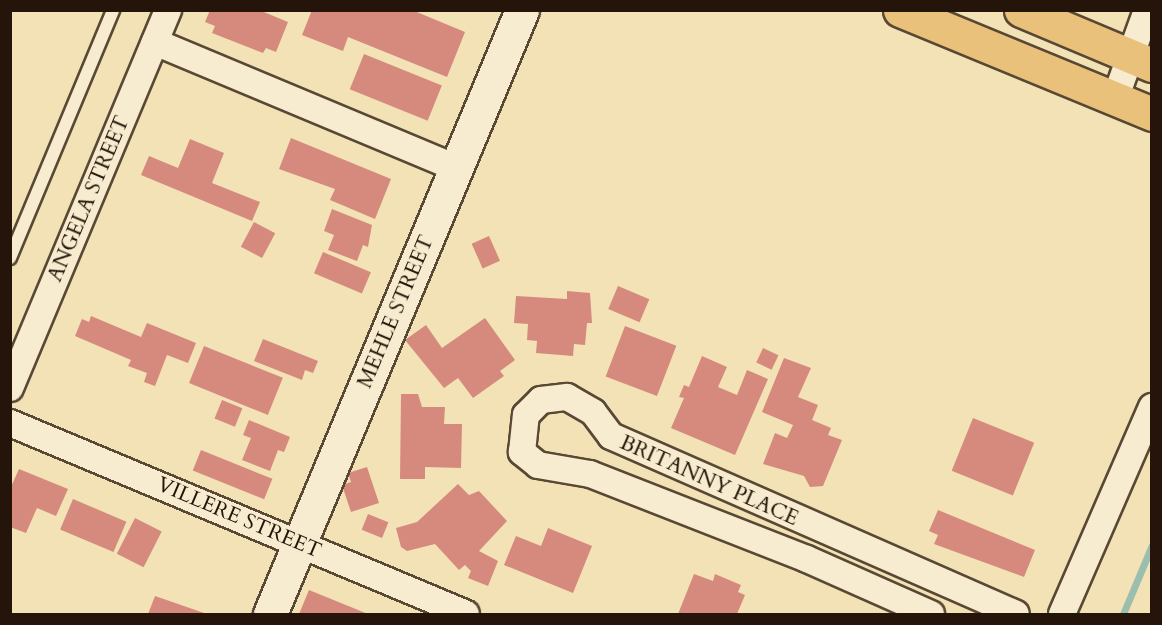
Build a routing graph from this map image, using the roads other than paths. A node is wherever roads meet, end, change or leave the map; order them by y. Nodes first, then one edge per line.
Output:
1 (113, 10) edge
2 (168, 10) edge
3 (522, 10) edge
4 (900, 10) edge
5 (1021, 10) edge
6 (1147, 10) edge
7 (155, 42) junction
8 (1141, 60) edge
9 (1115, 99) junction
10 (1152, 114) edge
11 (456, 168) junction
12 (10, 258) edge
13 (10, 388) edge
14 (1152, 406) edge
15 (10, 423) edge
16 (819, 531) junction
17 (300, 543) junction
18 (807, 560) junction
19 (270, 615) edge
20 (466, 615) edge
21 (931, 615) edge
22 (1016, 615) edge
23 (1062, 615) edge

1 - 12 lane
2 - 7 street, ANGELA STREET
3 - 11 street, MEHLE STREET
4 - 9 main road
5 - 8 main road
6 - 8 street
7 - 11 street
7 - 13 street, ANGELA STREET
8 - 9 street
9 - 10 main road
11 - 17 street, MEHLE STREET
14 - 23 street
15 - 17 street, VILLERE STREET
16 - 18 street
16 - 18 street, BRITANNY PLACE
16 - 22 street, BRITANNY PLACE
17 - 19 street, MEHLE STREET
17 - 20 street, VILLERE STREET
18 - 21 street, BRITANNY PLACE

